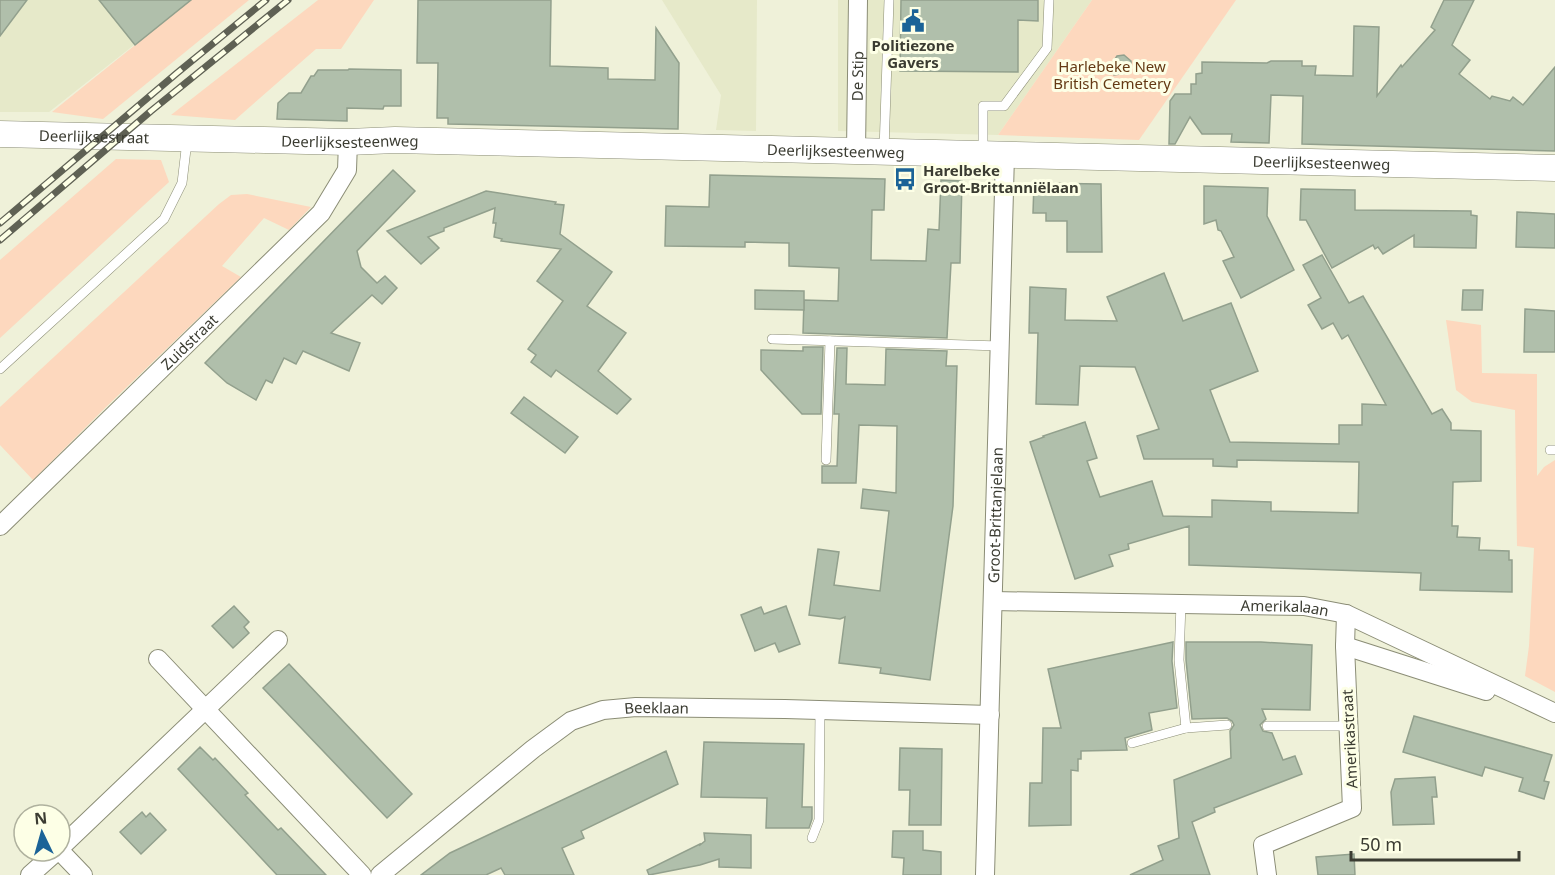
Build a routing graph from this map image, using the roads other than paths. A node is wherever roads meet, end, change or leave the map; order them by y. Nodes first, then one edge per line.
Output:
1 (858, 0) edge
2 (889, 0) edge
3 (1049, 0) edge
4 (0, 134) edge
5 (188, 139) junction
6 (348, 142) junction
7 (856, 151) junction
8 (884, 152) junction
9 (994, 155) junction
10 (1555, 168) edge
11 (772, 339) dead end
12 (830, 341) junction
13 (1000, 346) junction
14 (0, 369) edge
15 (826, 460) dead end
16 (0, 526) edge
17 (993, 601) junction
18 (1181, 603) junction
19 (1346, 614) junction
20 (278, 640) dead end
21 (1345, 646) junction
22 (158, 659) dead end
23 (205, 710) junction
24 (820, 710) junction
25 (1555, 713) edge
26 (990, 715) junction
27 (1227, 725) dead end
28 (1267, 726) dead end
29 (1349, 726) junction
30 (1186, 728) junction
31 (1132, 743) dead end
32 (72, 838) edge
33 (812, 838) dead end
34 (44, 863) edge
35 (71, 863) edge
36 (30, 875) edge
37 (83, 875) edge
38 (362, 875) edge
39 (380, 875) edge
40 (985, 875) edge
41 (1267, 875) edge

1 - 7 street, De Stip
2 - 8 lane
3 - 9 lane
4 - 5 main road, Deerlijksestraat
5 - 6 main road, Deerlijksesteenweg
5 - 14 lane
6 - 7 main road, Deerlijksesteenweg
6 - 16 street, Zuidstraat
7 - 8 main road, Deerlijksesteenweg
8 - 9 main road, Deerlijksesteenweg
9 - 10 main road, Deerlijksesteenweg
9 - 13 street, Groot-Brittanjelaan
11 - 12 lane
12 - 13 lane
12 - 15 lane
13 - 17 street, Groot-Brittanjelaan
17 - 18 street, Amerikalaan
17 - 26 street, Groot-Brittanjelaan
18 - 19 street, Amerikalaan
18 - 30 lane
19 - 21 street, Amerikastraat
19 - 25 street, Amerikalaan
20 - 23 street
21 - 25 street, Amerikalaan
21 - 29 street, Amerikastraat
22 - 23 street
23 - 32 street
23 - 38 street
24 - 26 street, Beeklaan
24 - 33 lane
24 - 39 street, Beeklaan
26 - 40 street, Groot-Brittanjelaan
27 - 30 lane
28 - 29 lane
29 - 41 street, Amerikastraat
30 - 31 lane
34 - 36 street
35 - 37 street

